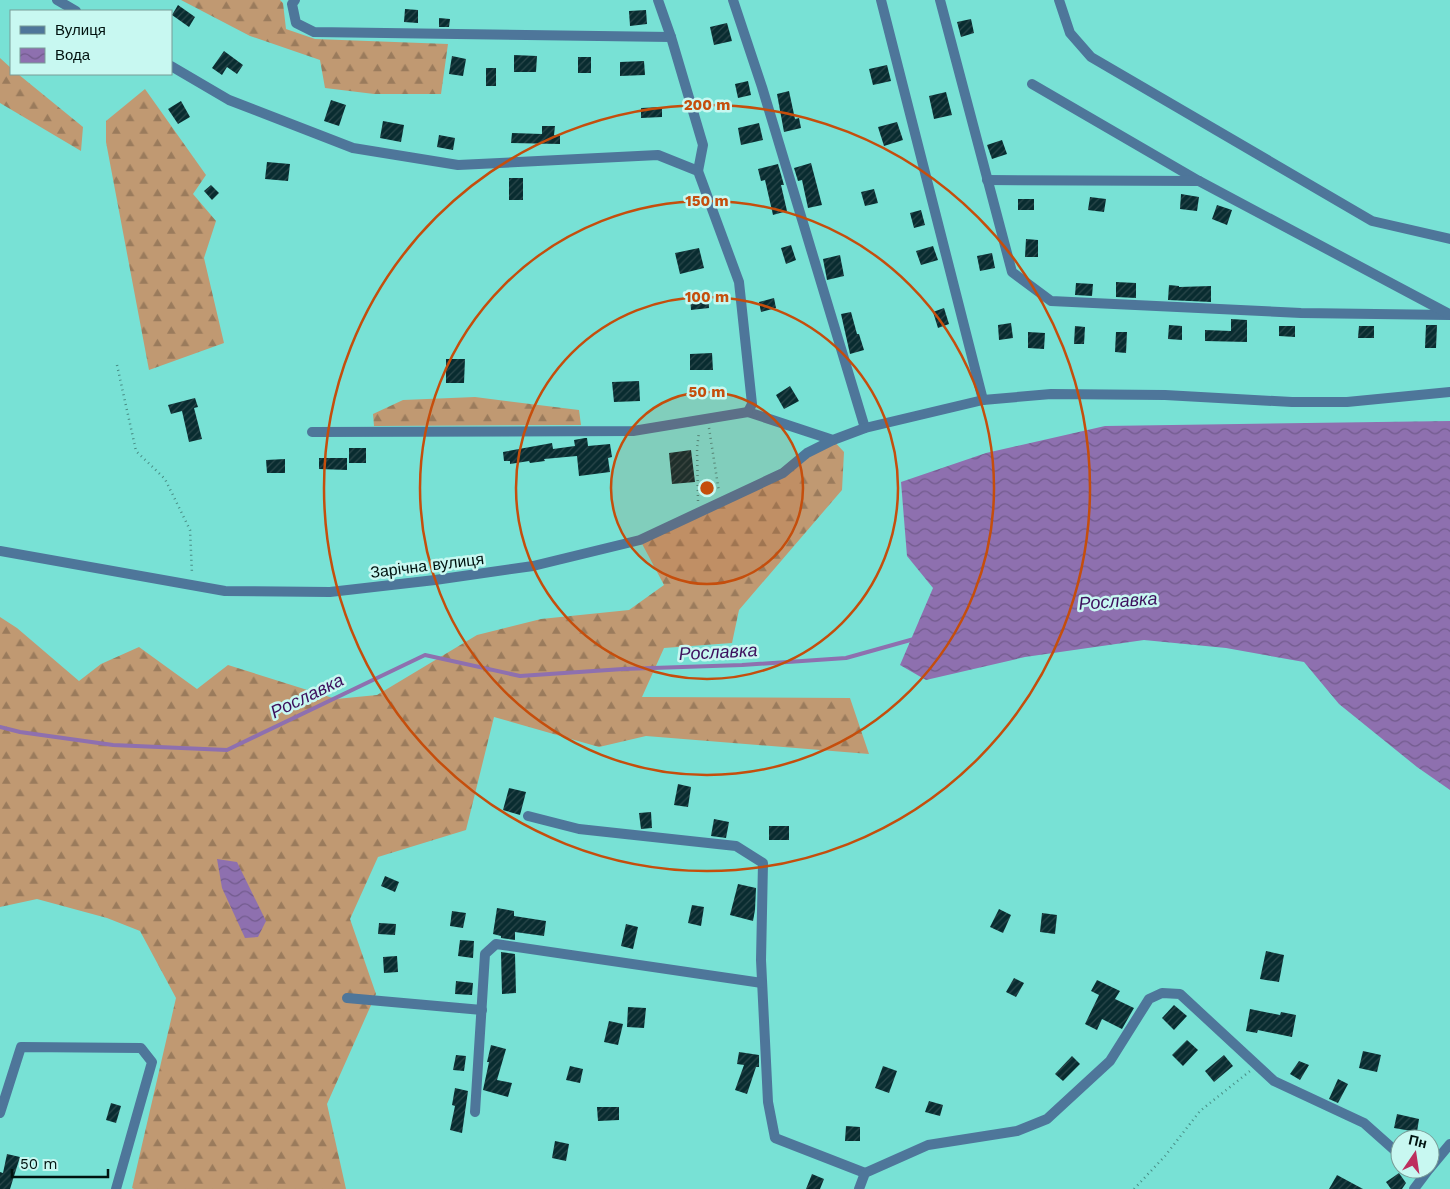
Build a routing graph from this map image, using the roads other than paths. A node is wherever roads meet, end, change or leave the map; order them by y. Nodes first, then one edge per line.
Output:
1 (57, 0) edge
2 (295, 0) edge
3 (658, 0) edge
4 (733, 0) edge
5 (881, 0) edge
6 (940, 0) edge
7 (1059, 0) edge
8 (74, 10) edge
9 (670, 37) junction
10 (172, 67) edge
11 (1032, 84) dead end
12 (698, 171) junction
13 (988, 180) junction
14 (1199, 181) junction
15 (1450, 239) edge
16 (1450, 315) edge
17 (1450, 392) edge
18 (983, 400) junction
19 (748, 412) junction
20 (864, 428) junction
21 (312, 432) dead end
22 (833, 440) junction
23 (0, 551) edge
24 (528, 816) dead end
25 (762, 983) junction
26 (347, 998) dead end
27 (482, 1010) junction
28 (475, 1112) dead end
29 (0, 1113) edge
30 (1450, 1144) edge
31 (1390, 1146) edge
32 (1440, 1154) edge
33 (864, 1173) junction
34 (116, 1189) edge
35 (859, 1189) edge

1 - 8 street
2 - 9 street
3 - 9 street
4 - 20 street
5 - 18 street
6 - 13 street
7 - 15 street
9 - 12 street
10 - 12 street
11 - 14 street
12 - 19 street
13 - 14 street
13 - 16 street
14 - 16 street
17 - 18 street, Зарічна вулиця
18 - 20 street, Зарічна вулиця
19 - 21 street
19 - 22 street
20 - 22 street, Зарічна вулиця
22 - 23 street, Зарічна вулиця
24 - 25 street
25 - 27 street
25 - 33 street
26 - 27 street
27 - 28 street
29 - 34 street
30 - 32 street
31 - 33 street
33 - 35 street

